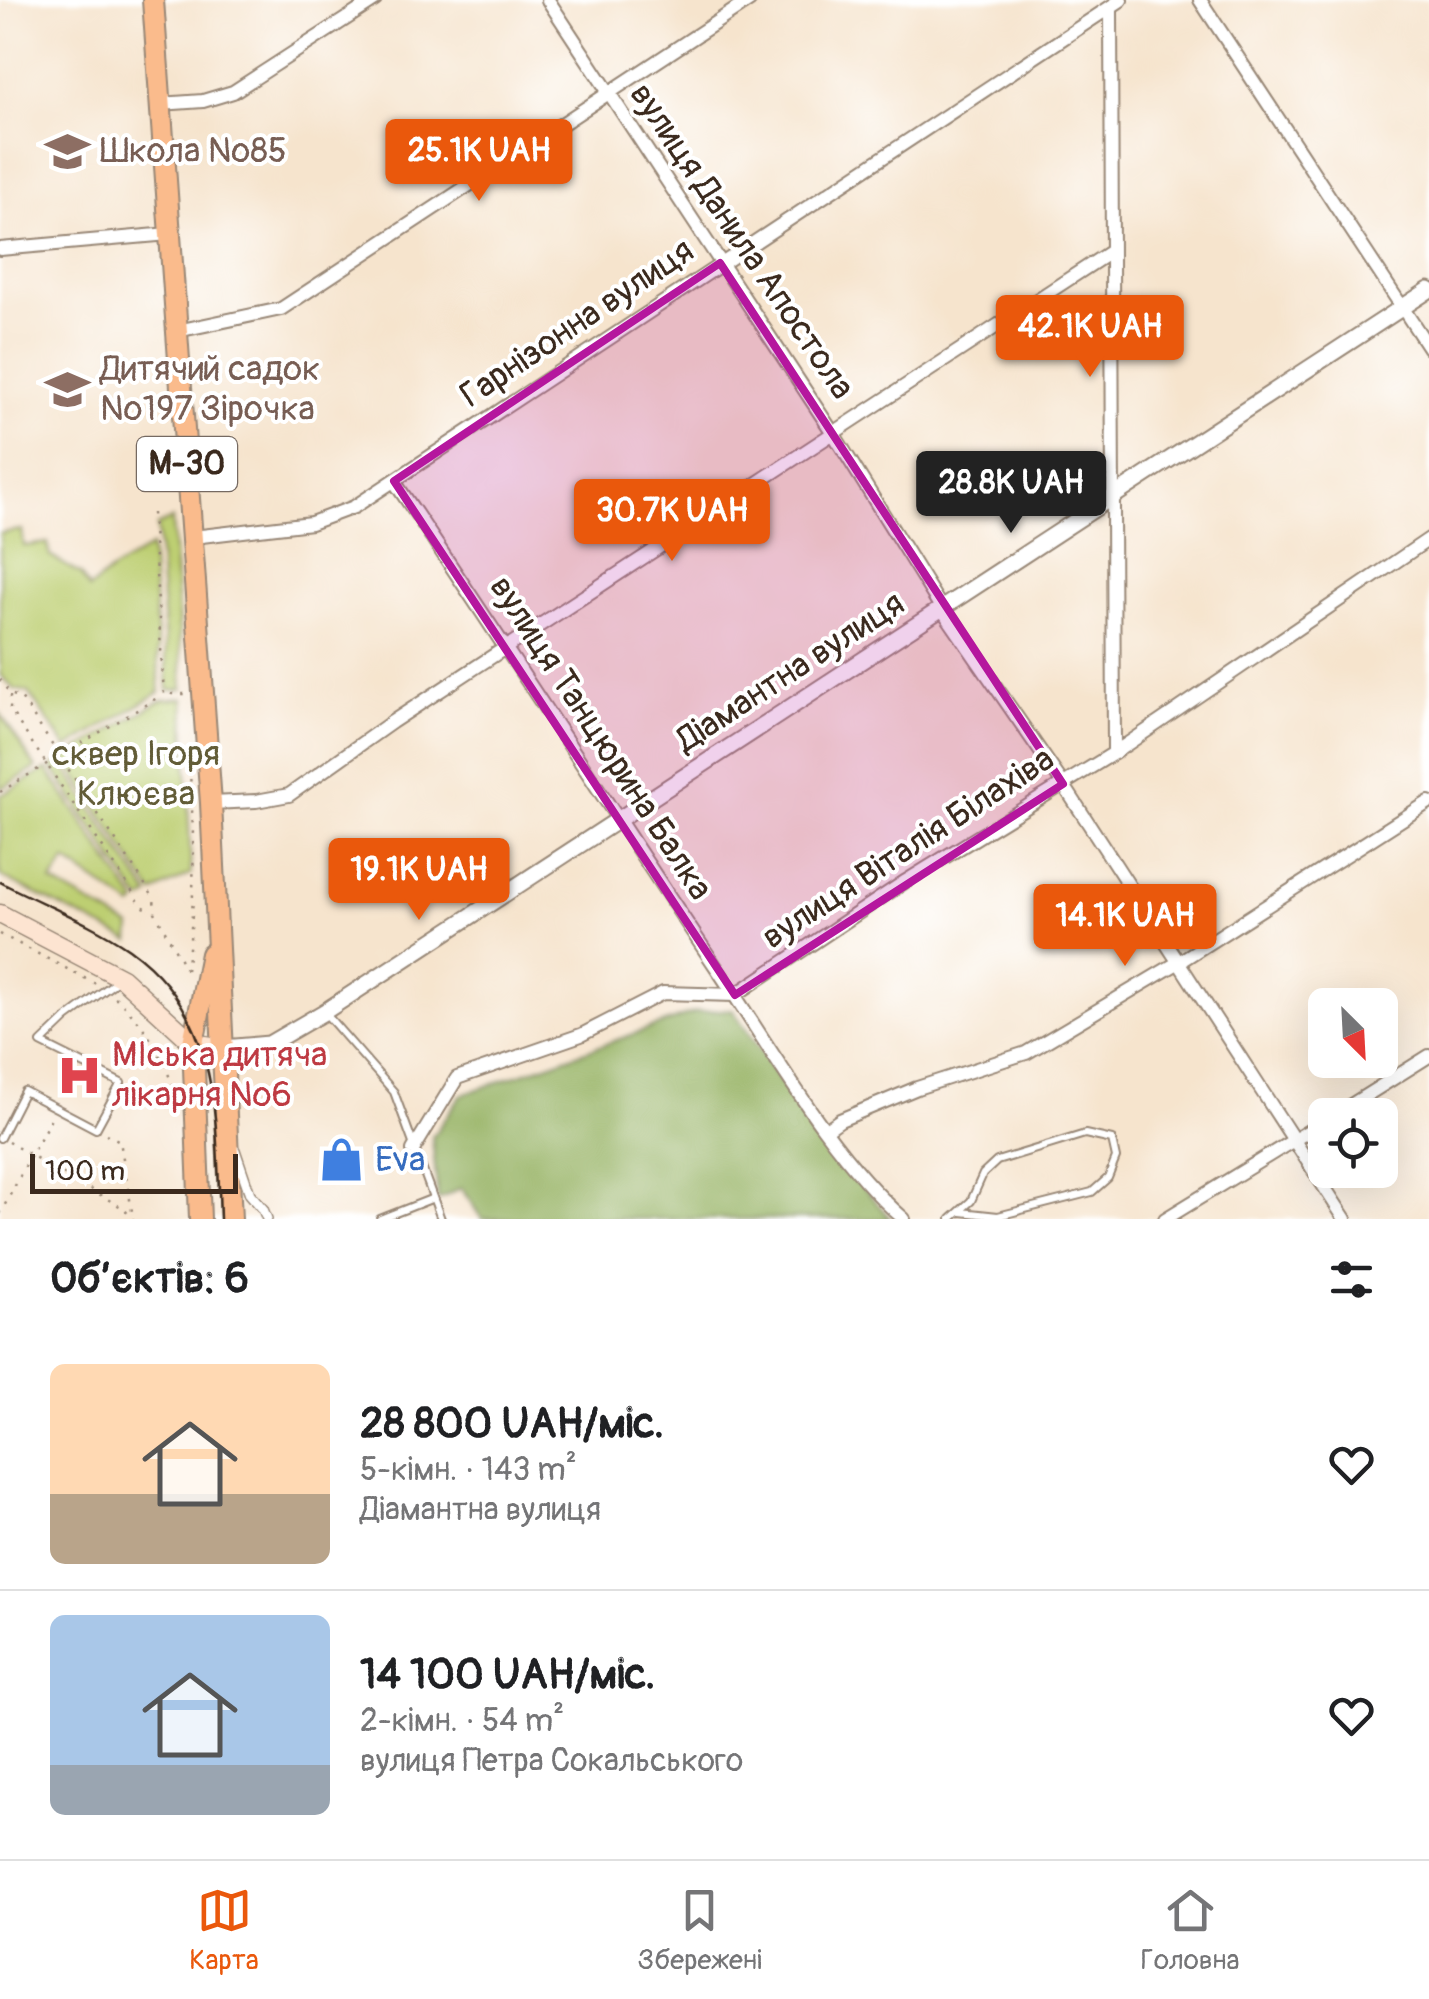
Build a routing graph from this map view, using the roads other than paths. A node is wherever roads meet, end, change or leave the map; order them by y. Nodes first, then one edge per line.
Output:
1 (153, 0) edge
2 (375, 0) edge
3 (548, 0) edge
4 (750, 0) edge
5 (1200, 0) edge
6 (1116, 4) edge
7 (607, 93) junction
8 (160, 104) junction
9 (169, 234) junction
10 (0, 249) edge
11 (1110, 252) junction
12 (720, 263) junction
13 (1429, 290) edge
14 (1403, 307) junction
15 (177, 331) junction
16 (1429, 348) edge
17 (832, 432) junction
18 (394, 481) junction
19 (1112, 496) junction
20 (193, 537) junction
21 (1429, 539) edge
22 (942, 608) junction
23 (508, 647) junction
24 (1114, 753) junction
25 (1063, 784) junction
26 (1429, 802) edge
27 (211, 804) junction
28 (618, 820) junction
29 (0, 914) edge
30 (216, 928) junction
31 (1178, 962) junction
32 (114, 984) junction
33 (735, 995) junction
34 (324, 1012) junction
35 (192, 1043) junction
36 (224, 1048) junction
37 (1429, 1056) edge
38 (1362, 1098) edge
39 (228, 1130) junction
40 (826, 1130) junction
41 (1308, 1131) edge
42 (0, 1138) edge
43 (1294, 1140) junction
44 (413, 1150) junction
45 (431, 1199) junction
46 (960, 1212) junction
47 (200, 1219) edge
48 (232, 1219) edge
49 (266, 1219) edge
50 (380, 1219) edge
51 (440, 1219) edge
52 (904, 1219) edge
53 (951, 1219) edge
54 (1165, 1219) edge
55 (1345, 1219) edge

1 - 8 highway, М-30
2 - 8 street
3 - 7 street, вулиця Данила Апостола
4 - 7 street
5 - 14 street
6 - 11 street
6 - 12 street, Гарнізонна вулиця
7 - 12 street, вулиця Данила Апостола
7 - 15 street
8 - 9 highway, М-30
9 - 10 street
9 - 15 highway, М-30
11 - 17 street
11 - 19 street
12 - 17 street, вулиця Данила Апостола
12 - 18 street, Гарнізонна вулиця
13 - 14 street, Діамантна вулиця
14 - 16 street
14 - 19 street, Діамантна вулиця
15 - 20 highway, М-30
17 - 22 street, вулиця Данила Апостола
17 - 23 street
18 - 20 street, Гарнізонна вулиця
18 - 23 street, вулиця Танцюрина Балка
19 - 22 street, Діамантна вулиця
19 - 24 street
20 - 27 highway, М-30
21 - 24 street, вулиця Віталія Білахіва
22 - 25 street, вулиця Данила Апостола
22 - 28 street, Діамантна вулиця
23 - 27 street
23 - 28 street, вулиця Танцюрина Балка
24 - 25 street, вулиця Віталія Білахіва
25 - 31 street, вулиця Данила Апостола
25 - 33 street, вулиця Віталія Білахіва
26 - 31 street
27 - 30 highway, М-30
28 - 33 street, вулиця Танцюрина Балка
28 - 34 street, Діамантна вулиця
29 - 32 main road
30 - 35 highway, М-30
30 - 36 highway, М-30
31 - 40 street
31 - 43 street, вулиця Данила Апостола
32 - 35 main road
32 - 42 lane
33 - 40 street, вулиця Танцюрина Балка
33 - 44 street
34 - 36 street, Діамантна вулиця
34 - 44 lane
35 - 36 main road
35 - 47 highway, М-30
36 - 39 highway, М-30
37 - 38 street
39 - 48 highway, М-30
39 - 49 street
40 - 52 street, вулиця Танцюрина Балка
41 - 43 street
43 - 54 street
43 - 55 street, вулиця Данила Апостола
44 - 45 lane
45 - 50 lane
45 - 51 lane
46 - 46 lane
46 - 53 lane

